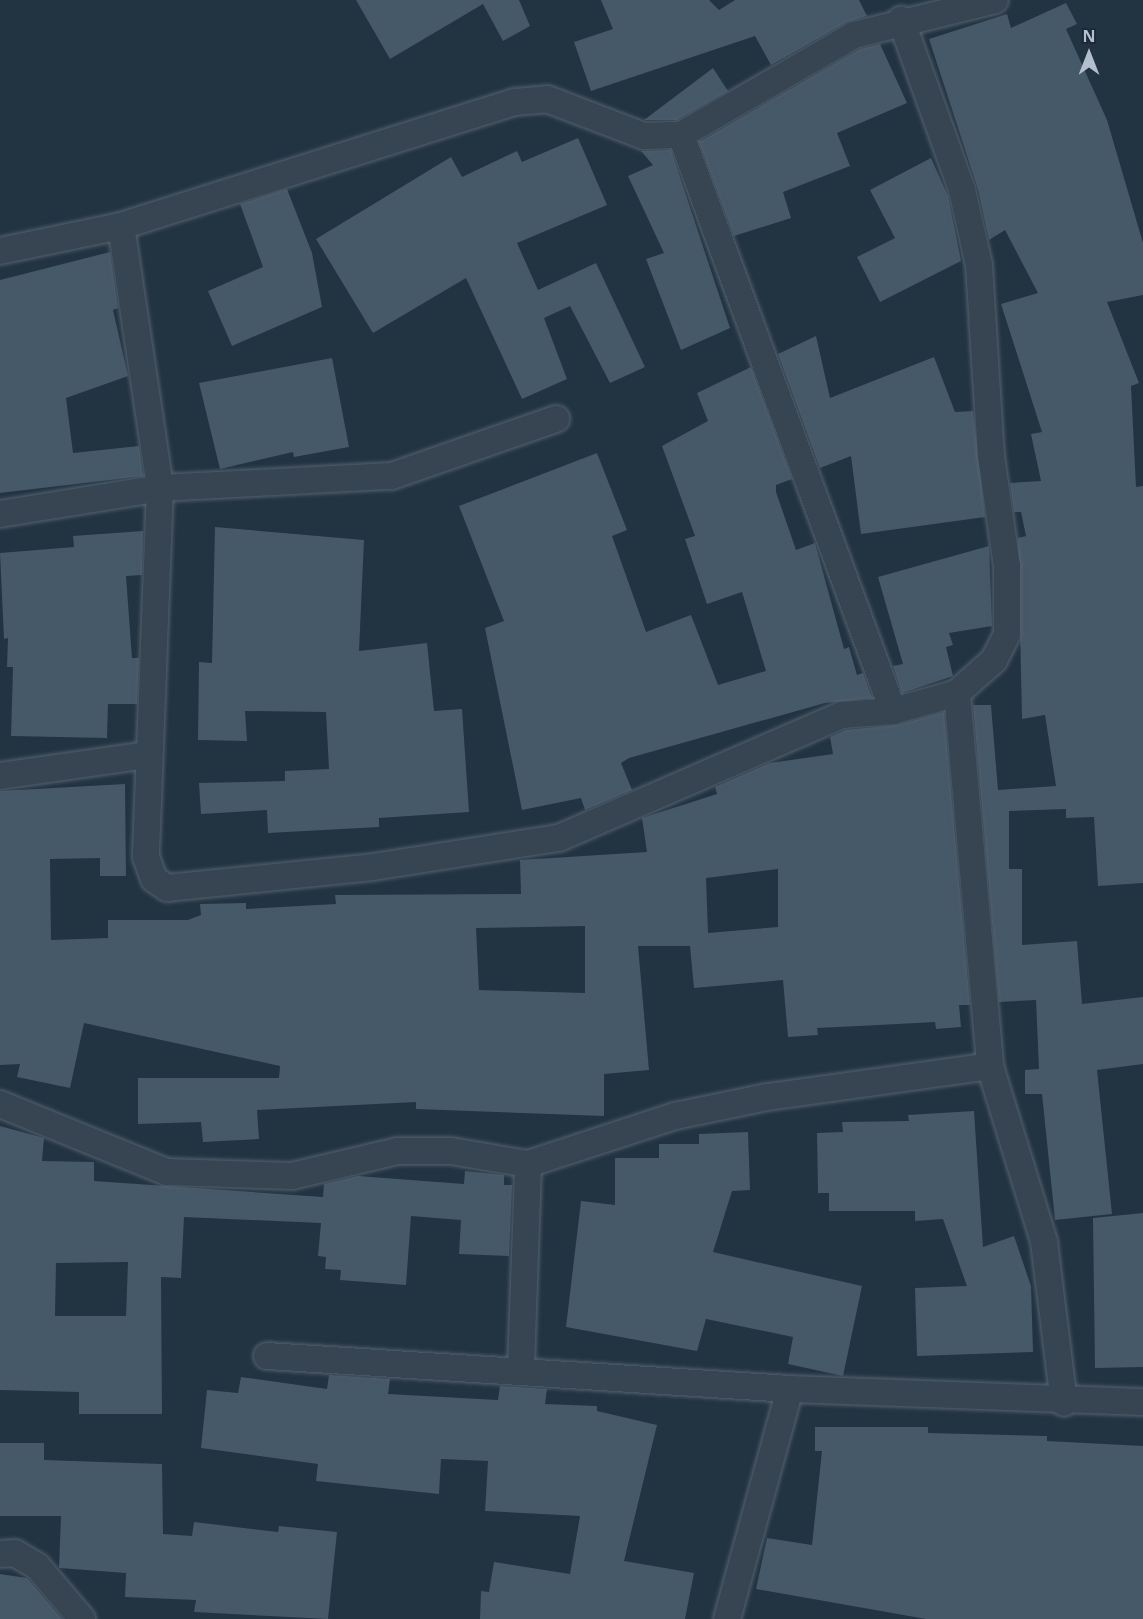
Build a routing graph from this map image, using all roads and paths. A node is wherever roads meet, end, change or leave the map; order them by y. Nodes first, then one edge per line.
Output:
1 (995, 0) edge
2 (901, 20) junction
3 (681, 135) junction
4 (121, 226) junction
5 (0, 251) edge
6 (556, 419) dead end
7 (160, 488) junction
8 (0, 514) edge
9 (957, 693) junction
10 (893, 711) junction
11 (148, 755) junction
12 (0, 776) edge
13 (990, 1066) junction
14 (0, 1104) edge
15 (528, 1164) junction
16 (267, 1356) dead end
17 (520, 1368) junction
18 (790, 1389) junction
19 (1143, 1402) edge
20 (1064, 1403) junction
21 (0, 1554) edge
22 (82, 1619) edge
23 (727, 1619) edge

1 - 2 street
2 - 3 street
2 - 9 street
3 - 4 street
3 - 10 street
4 - 5 street
4 - 7 street
6 - 7 street
7 - 8 street
7 - 11 street
9 - 10 street
9 - 13 street
10 - 11 street
11 - 12 street
13 - 15 street
13 - 20 street
14 - 15 street
15 - 17 street
16 - 17 street
17 - 18 street
18 - 20 street
18 - 23 street
19 - 20 street
21 - 22 street

